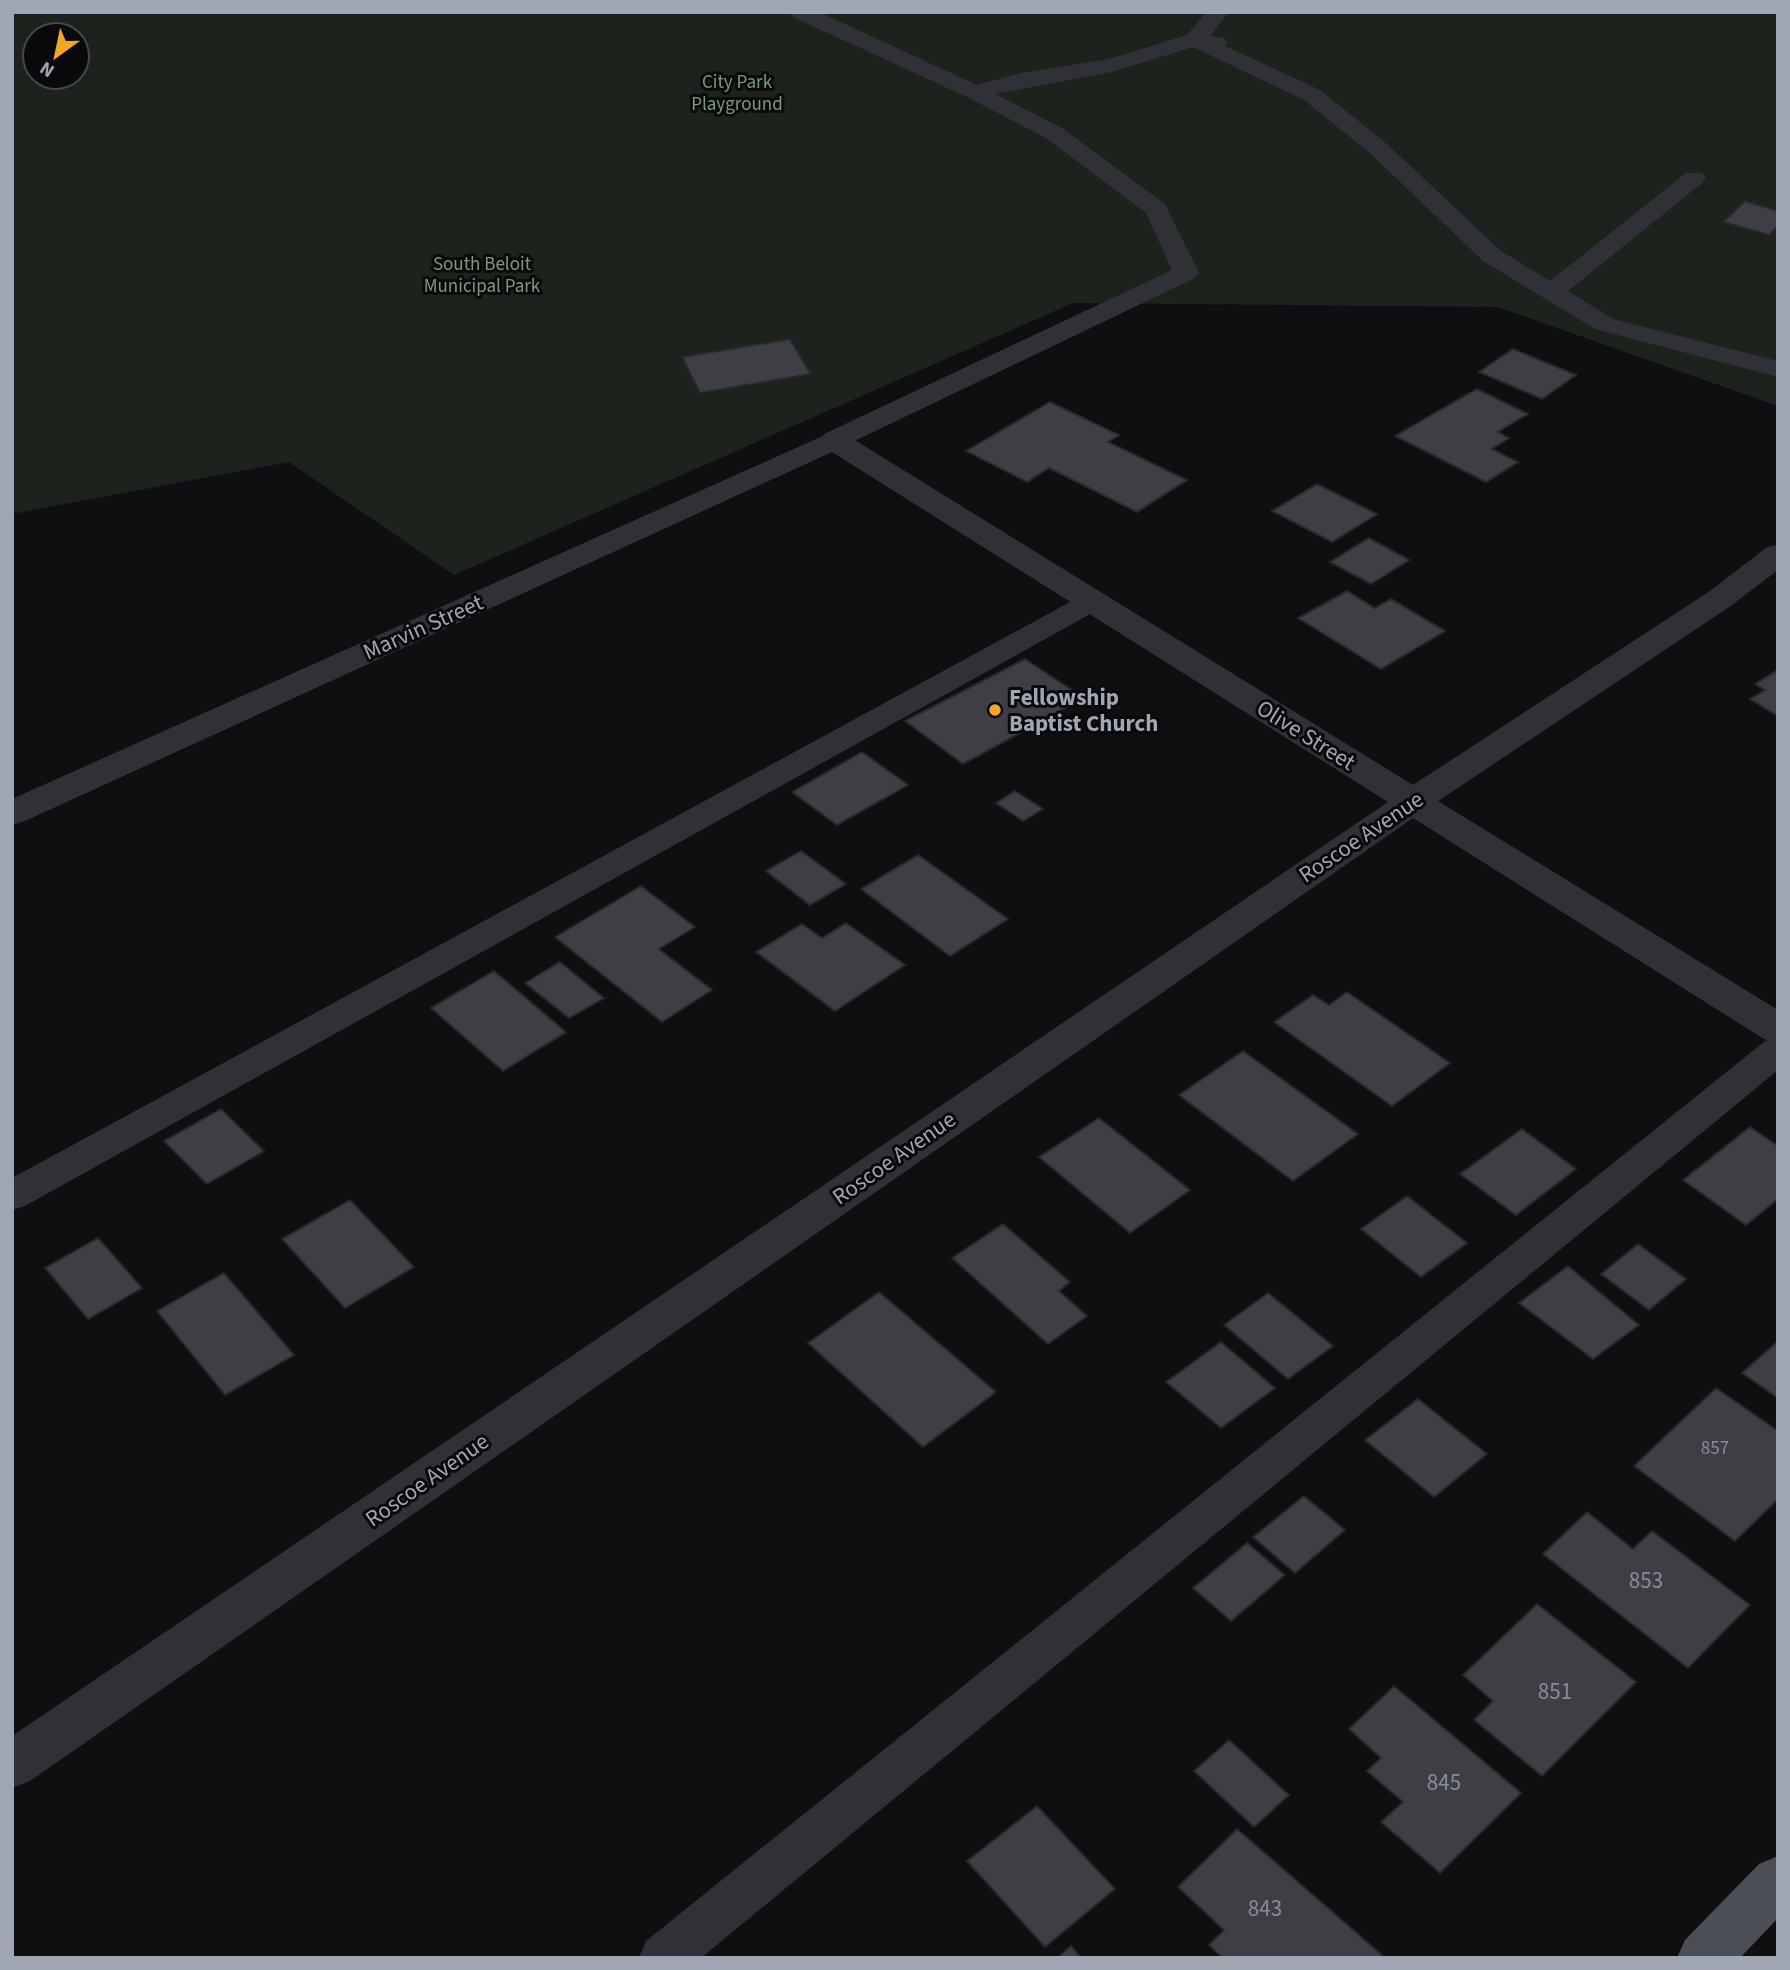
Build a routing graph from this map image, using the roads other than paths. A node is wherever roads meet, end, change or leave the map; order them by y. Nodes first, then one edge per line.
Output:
1 (801, 12) edge
2 (1218, 12) edge
3 (1195, 40) junction
4 (1235, 46) dead end
5 (975, 92) junction
6 (1694, 178) dead end
7 (1552, 292) junction
8 (1778, 369) edge
9 (834, 440) junction
10 (1778, 554) edge
11 (1091, 602) junction
12 (1413, 801) junction
13 (12, 813) edge
14 (1778, 1029) edge
15 (1778, 1050) edge
16 (12, 1196) edge
17 (12, 1765) edge
18 (1778, 1881) edge
19 (663, 1958) edge
20 (1704, 1958) edge

1 - 5 lane
2 - 3 lane
3 - 4 lane
3 - 5 lane
3 - 7 lane
5 - 9 lane
6 - 7 lane
7 - 8 lane
9 - 11 street, Olive Street
9 - 13 street, Marvin Street
10 - 12 street, Roscoe Avenue
11 - 12 street, Olive Street
11 - 16 lane
12 - 14 street, Olive Street
12 - 17 street, Roscoe Avenue
15 - 19 lane
18 - 20 main road

